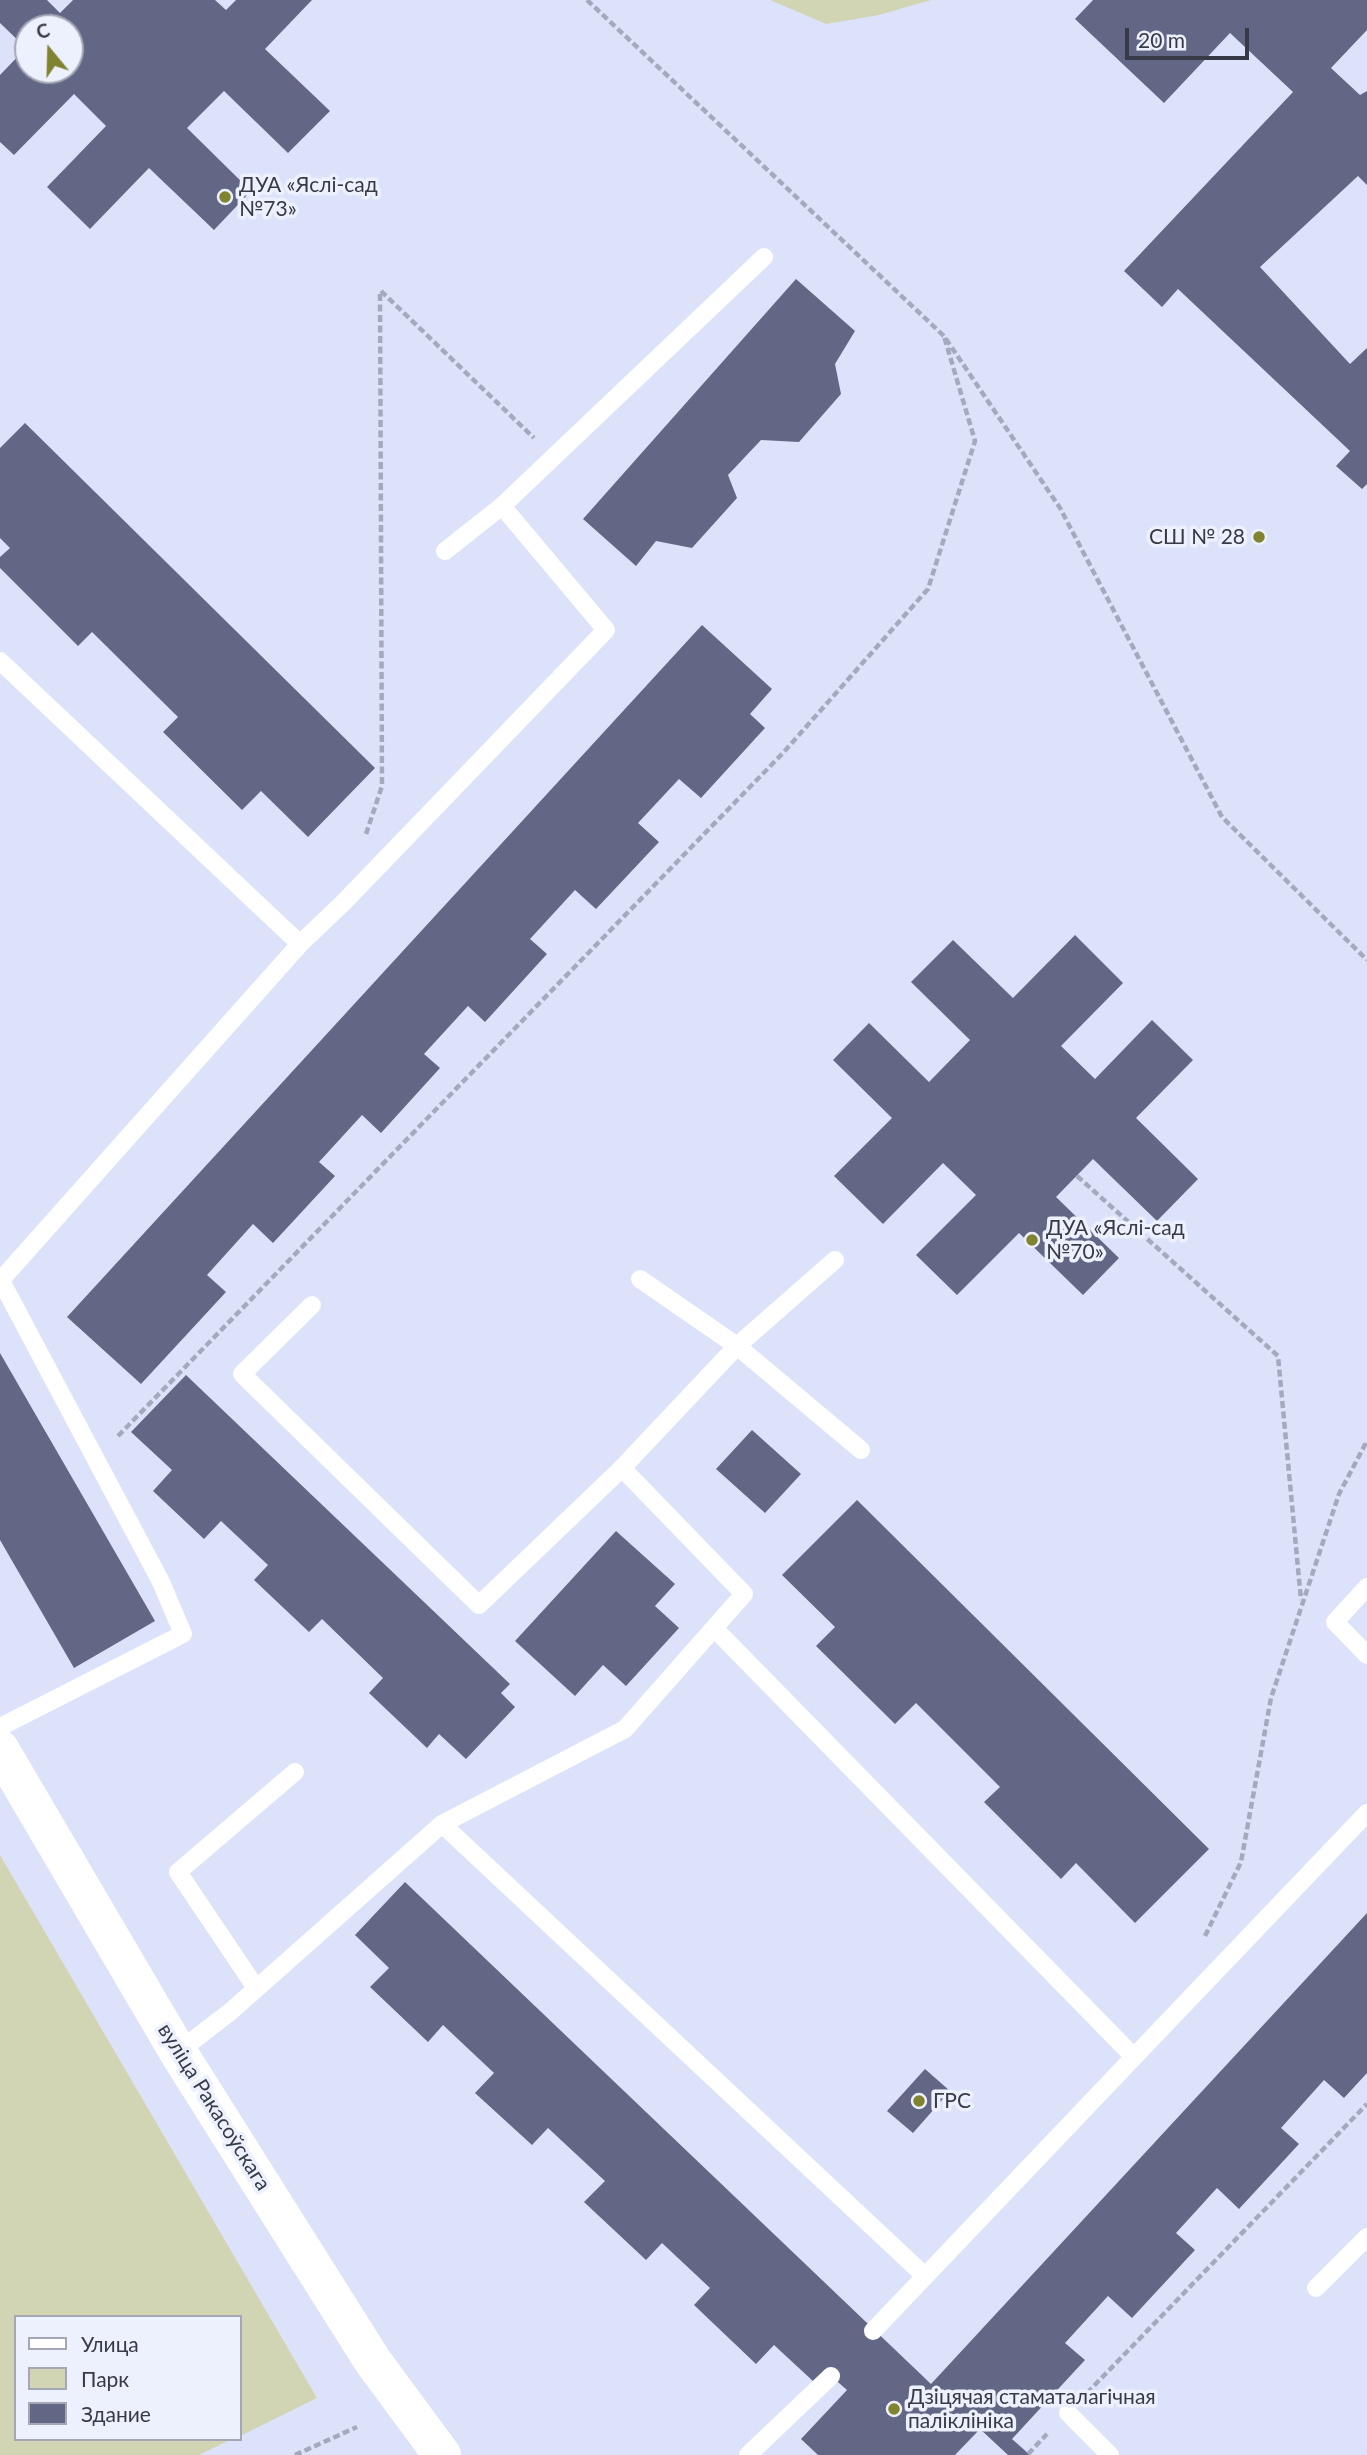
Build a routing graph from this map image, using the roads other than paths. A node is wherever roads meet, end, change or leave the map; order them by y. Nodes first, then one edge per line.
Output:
1 (764, 257) dead end
2 (502, 506) junction
3 (445, 551) dead end
4 (0, 661) edge
5 (300, 944) junction
6 (835, 1260) dead end
7 (640, 1279) dead end
8 (0, 1280) edge
9 (312, 1305) dead end
10 (737, 1346) junction
11 (861, 1450) dead end
12 (622, 1468) junction
13 (1367, 1587) edge
14 (715, 1629) junction
15 (1367, 1656) edge
16 (0, 1727) edge
17 (0, 1749) edge
18 (295, 1772) dead end
19 (1367, 1813) edge
20 (442, 1824) junction
21 (256, 1988) junction
22 (178, 2052) junction
23 (1134, 2057) junction
24 (1367, 2236) edge
25 (925, 2276) junction
26 (1316, 2288) dead end
27 (873, 2331) dead end
28 (831, 2376) dead end
29 (1068, 2413) road end
30 (442, 2455) edge
31 (748, 2455) edge
32 (1110, 2455) edge

1 - 2 lane
2 - 3 lane
2 - 5 lane
4 - 5 lane
5 - 8 lane
6 - 10 lane
7 - 10 lane
8 - 16 lane
9 - 12 lane
10 - 11 lane
10 - 12 lane
12 - 14 lane
13 - 15 lane
14 - 20 lane
14 - 23 lane
17 - 22 main road, вуліца Ракасоўскага
18 - 21 lane
19 - 23 lane
20 - 21 lane
20 - 25 lane
21 - 22 lane
22 - 30 main road, вуліца Ракасоўскага
23 - 25 lane
24 - 26 lane
25 - 27 lane
28 - 31 lane
29 - 32 lane

